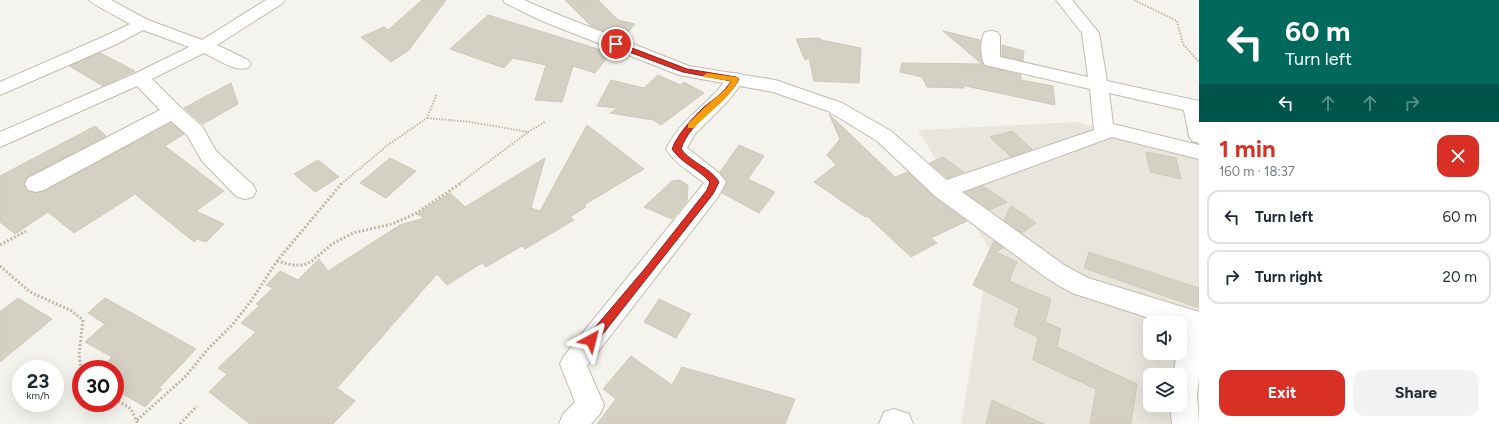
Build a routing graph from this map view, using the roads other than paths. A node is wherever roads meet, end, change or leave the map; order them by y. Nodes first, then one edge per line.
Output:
1 (97, 0) edge
2 (277, 0) edge
3 (511, 0) edge
4 (1064, 0) edge
5 (142, 24) junction
6 (991, 36) dead end
7 (204, 46) junction
8 (242, 64) dead end
9 (140, 78) junction
10 (736, 79) junction
11 (1099, 85) junction
12 (0, 89) edge
13 (173, 112) junction
14 (1105, 129) junction
15 (1199, 136) edge
16 (0, 140) edge
17 (1199, 152) edge
18 (36, 184) dead end
19 (943, 190) junction
20 (245, 191) dead end
21 (1198, 323) edge
22 (573, 424) edge
23 (893, 424) edge
24 (899, 424) edge
25 (1186, 424) edge

1 - 5 street
2 - 7 street
3 - 10 street
4 - 11 street
5 - 7 street
5 - 12 street
6 - 11 street
7 - 8 street
7 - 9 street
9 - 13 street
9 - 16 street
10 - 19 street
10 - 22 street
11 - 14 street
11 - 15 street
13 - 18 street
13 - 20 street
14 - 17 street
14 - 19 street
19 - 21 street
21 - 25 street
23 - 24 street

